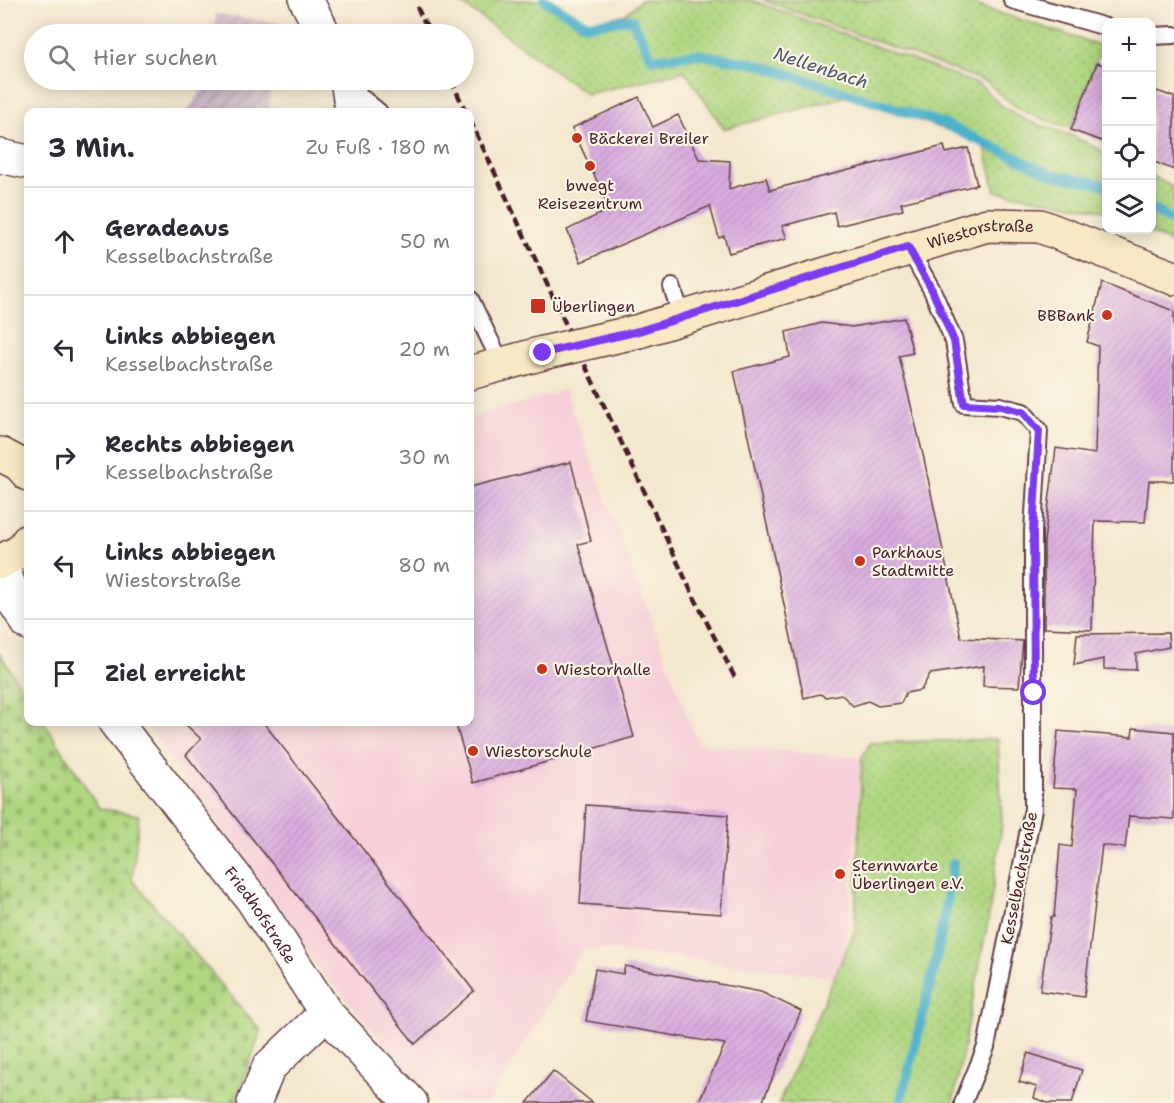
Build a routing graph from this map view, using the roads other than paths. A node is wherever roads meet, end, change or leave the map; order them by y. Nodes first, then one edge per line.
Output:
1 (306, 0) edge
2 (1012, 0) edge
3 (319, 24) edge
4 (1102, 26) edge
5 (1174, 35) edge
6 (1156, 36) edge
7 (349, 94) edge
8 (372, 108) edge
9 (0, 156) edge
10 (24, 161) edge
11 (908, 247) junction
12 (1174, 278) edge
13 (672, 286) dead end
14 (474, 308) edge
15 (682, 317) junction
16 (501, 365) junction
17 (474, 372) edge
18 (0, 454) edge
19 (24, 470) edge
20 (24, 546) edge
21 (1, 562) edge
22 (24, 617) edge
23 (118, 726) edge
24 (326, 1013) junction
25 (254, 1103) edge
26 (411, 1103) edge
27 (963, 1103) edge

1 - 3 street
2 - 4 lane
5 - 6 lane
7 - 8 lane
9 - 10 street
11 - 12 street, Wiestorstraße
11 - 15 street, Wiestorstraße
11 - 27 lane, Kesselbachstraße
13 - 15 lane
14 - 16 lane
15 - 16 street, Wiestorstraße, bridge
16 - 17 street, Wiestorstraße
18 - 19 street
20 - 21 street
21 - 22 street
23 - 24 street, Friedhofstraße
24 - 25 street
24 - 26 street, Friedhofstraße

